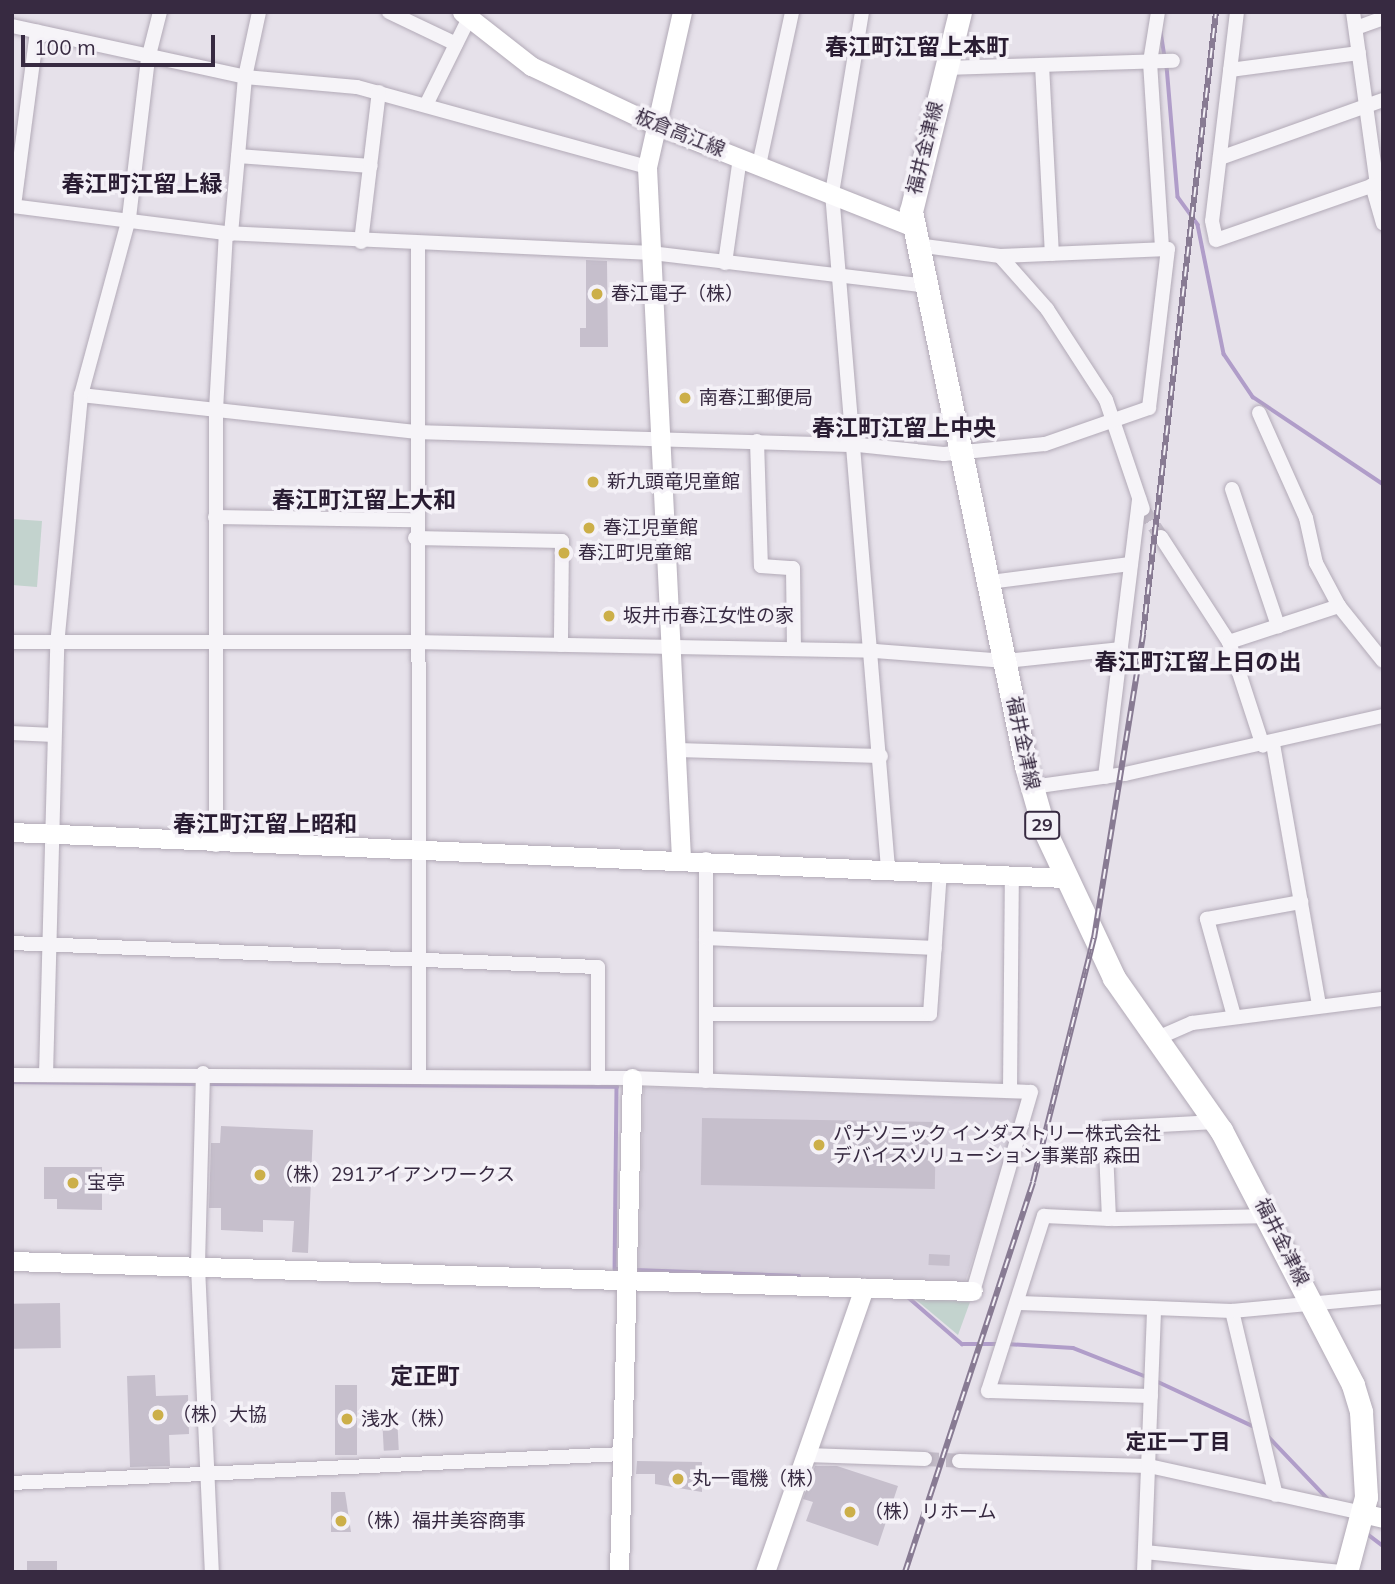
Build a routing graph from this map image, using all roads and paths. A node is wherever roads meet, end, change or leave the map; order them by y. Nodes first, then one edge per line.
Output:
1 (160, 12) edge
2 (259, 12) edge
3 (389, 12) edge
4 (682, 12) edge
5 (792, 12) edge
6 (862, 12) edge
7 (960, 12) edge
8 (1158, 12) edge
9 (1237, 12) edge
10 (1353, 12) edge
11 (466, 14) edge
12 (1383, 18) edge
13 (12, 26) edge
14 (1356, 28) junction
15 (37, 32) junction
16 (456, 44) junction
17 (1359, 53) junction
18 (148, 59) junction
19 (1173, 61) dead end
20 (1150, 62) junction
21 (1042, 65) junction
22 (945, 68) junction
23 (1230, 70) junction
24 (245, 77) junction
25 (379, 92) junction
26 (1383, 100) edge
27 (426, 104) junction
28 (1367, 106) junction
29 (656, 125) junction
30 (238, 156) junction
31 (740, 158) junction
32 (1220, 158) junction
33 (759, 165) junction
34 (371, 166) junction
35 (648, 167) junction
36 (1377, 184) edge
37 (832, 193) junction
38 (13, 206) edge
39 (129, 218) junction
40 (1383, 223) edge
41 (228, 234) junction
42 (915, 236) junction
43 (361, 242) junction
44 (418, 246) junction
45 (1162, 249) junction
46 (651, 253) junction
47 (1052, 254) junction
48 (1000, 256) junction
49 (725, 262) junction
50 (839, 278) junction
51 (926, 286) junction
52 (81, 396) junction
53 (216, 410) junction
54 (1258, 414) dead end
55 (1115, 423) junction
56 (415, 432) junction
57 (660, 438) junction
58 (757, 441) junction
59 (858, 445) junction
60 (961, 453) junction
61 (1232, 489) dead end
62 (215, 517) junction
63 (415, 520) junction
64 (1161, 537) tunnel mouth
65 (415, 538) junction
66 (1131, 564) junction
67 (990, 582) junction
68 (1339, 606) junction
69 (1278, 626) junction
70 (12, 642) edge
71 (414, 642) junction
72 (1228, 642) junction
73 (215, 643) junction
74 (57, 645) junction
75 (561, 645) junction
76 (671, 647) junction
77 (794, 649) junction
78 (1121, 649) junction
79 (875, 650) junction
80 (1006, 661) junction
81 (1383, 661) edge
82 (1383, 716) edge
83 (12, 733) edge
84 (53, 735) junction
85 (1268, 745) junction
86 (676, 750) junction
87 (881, 756) junction
88 (1105, 776) junction
89 (1031, 787) junction
90 (12, 832) edge
91 (48, 835) junction
92 (216, 845) junction
93 (421, 851) junction
94 (681, 858) junction
95 (706, 859) junction
96 (888, 869) junction
97 (940, 871) junction
98 (1012, 875) junction
99 (1066, 878) junction
100 (1301, 902) junction
101 (706, 938) junction
102 (12, 943) edge
103 (47, 945) junction
104 (934, 948) junction
105 (420, 960) junction
106 (1383, 999) edge
107 (1320, 1004) junction
108 (706, 1014) junction
109 (1234, 1016) junction
110 (1153, 1040) junction
111 (203, 1073) junction
112 (12, 1075) edge
113 (46, 1075) junction
114 (419, 1076) junction
115 (598, 1078) junction
116 (632, 1078) junction
117 (706, 1081) junction
118 (1010, 1091) junction
119 (1216, 1122) junction
120 (1268, 1216) junction
121 (1112, 1219) dead end
122 (12, 1261) edge
123 (198, 1267) junction
124 (626, 1281) junction
125 (864, 1288) junction
126 (973, 1291) joint
127 (1383, 1297) edge
128 (1020, 1303) junction
129 (1314, 1305) junction
130 (1154, 1308) junction
131 (1231, 1311) junction
132 (1151, 1396) junction
133 (622, 1454) junction
134 (806, 1455) junction
135 (925, 1459) tunnel mouth
136 (959, 1461) tunnel mouth
137 (1149, 1466) junction
138 (208, 1475) junction
139 (12, 1483) edge
140 (1276, 1494) junction
141 (1373, 1515) edge
142 (1145, 1552) junction
143 (212, 1572) edge
144 (619, 1572) edge
145 (765, 1572) edge
146 (1144, 1572) edge
147 (1344, 1572) edge

1 - 18 street
2 - 24 street
3 - 16 street
4 - 29 street
5 - 33 street
6 - 37 street
7 - 22 main road, 福井金津線 / 29
8 - 20 street
9 - 23 street
10 - 14 street
11 - 16 street
11 - 29 street, 板倉高江線
12 - 14 street
13 - 15 street
14 - 17 street
15 - 18 street
15 - 38 street
16 - 27 street
17 - 23 street
17 - 28 street
18 - 24 street
18 - 39 street
19 - 20 street
20 - 21 street
20 - 45 street
21 - 22 street
21 - 47 street
22 - 42 main road, 福井金津線 / 29
23 - 32 street
24 - 25 street
24 - 30 street
25 - 27 street
25 - 34 street
26 - 28 street
27 - 35 street
28 - 32 street
28 - 36 street
29 - 31 street, 板倉高江線
29 - 35 street
30 - 34 street
30 - 41 street
31 - 33 street, 板倉高江線
31 - 49 street
32 - 36 street
33 - 37 street, 板倉高江線
34 - 43 street
35 - 46 street
36 - 40 street
37 - 42 street, 板倉高江線
37 - 50 street
38 - 39 street
39 - 41 street
39 - 52 street
41 - 43 street
41 - 53 street
42 - 48 street
42 - 51 main road, 福井金津線 / 29
43 - 44 street
44 - 46 street
44 - 56 street
45 - 47 street
45 - 55 street
46 - 49 street
46 - 57 street
47 - 48 street
48 - 55 street
49 - 50 street
50 - 51 street
50 - 59 street
51 - 60 main road, 福井金津線 / 29
52 - 53 street
52 - 74 street
53 - 56 street
53 - 62 street
54 - 68 street
55 - 60 street
55 - 66 street
56 - 57 street
56 - 63 street
57 - 58 street
57 - 76 street
58 - 59 street
58 - 77 street
59 - 60 street
59 - 79 street
60 - 67 main road, 福井金津線 / 29
61 - 69 street
62 - 63 street
62 - 73 street
63 - 65 street
64 - 72 street
65 - 71 street
65 - 75 street
66 - 67 street
66 - 78 street
67 - 80 main road, 福井金津線 / 29
68 - 69 street
68 - 81 street
69 - 72 street
70 - 74 street
71 - 73 street
71 - 75 street
71 - 93 street
72 - 85 street
73 - 74 street
73 - 92 street
74 - 84 street
75 - 76 street
76 - 77 street
76 - 86 street
77 - 79 street
78 - 80 street
78 - 88 street
79 - 80 street
79 - 87 street
80 - 89 main road, 福井金津線 / 29
82 - 85 street
83 - 84 street
84 - 91 street
85 - 88 street
85 - 100 street
86 - 87 street
86 - 94 street
87 - 96 street
88 - 89 street
89 - 99 main road, 福井金津線 / 29
90 - 91 street
91 - 92 street
91 - 103 street
92 - 93 street
93 - 94 street
93 - 105 street
94 - 95 street
95 - 96 street
95 - 101 street
96 - 97 street
97 - 98 street
97 - 104 street
98 - 99 street
98 - 118 street
99 - 110 main road, 福井金津線 / 29
100 - 107 street
100 - 109 street
101 - 104 street
101 - 108 street
102 - 103 street
103 - 105 street
103 - 113 street
104 - 108 street
105 - 114 street
105 - 115 street
106 - 107 street
107 - 109 street
108 - 117 street
109 - 110 street
110 - 119 main road, 福井金津線 / 29
111 - 113 street
111 - 114 street
111 - 123 street
112 - 113 street
114 - 115 street
115 - 116 street
116 - 117 street
116 - 124 street
117 - 118 street
118 - 126 street
119 - 120 main road, 福井金津線 / 29
119 - 128 street
120 - 121 street
120 - 129 main road, 福井金津線 / 29
122 - 123 street
123 - 124 street
123 - 138 street
124 - 125 street
124 - 133 street
125 - 126 street
125 - 134 street
127 - 129 street
128 - 130 street
128 - 132 street
129 - 131 street
129 - 141 main road, 福井金津線 / 29
130 - 131 street
130 - 132 street
131 - 140 street
132 - 137 street
133 - 138 street
133 - 144 street
134 - 135 street
134 - 145 street
136 - 137 street
137 - 140 street
137 - 142 street
138 - 139 street
138 - 143 street
140 - 141 street
141 - 147 main road, 福井金津線 / 29
142 - 146 street
142 - 147 street

